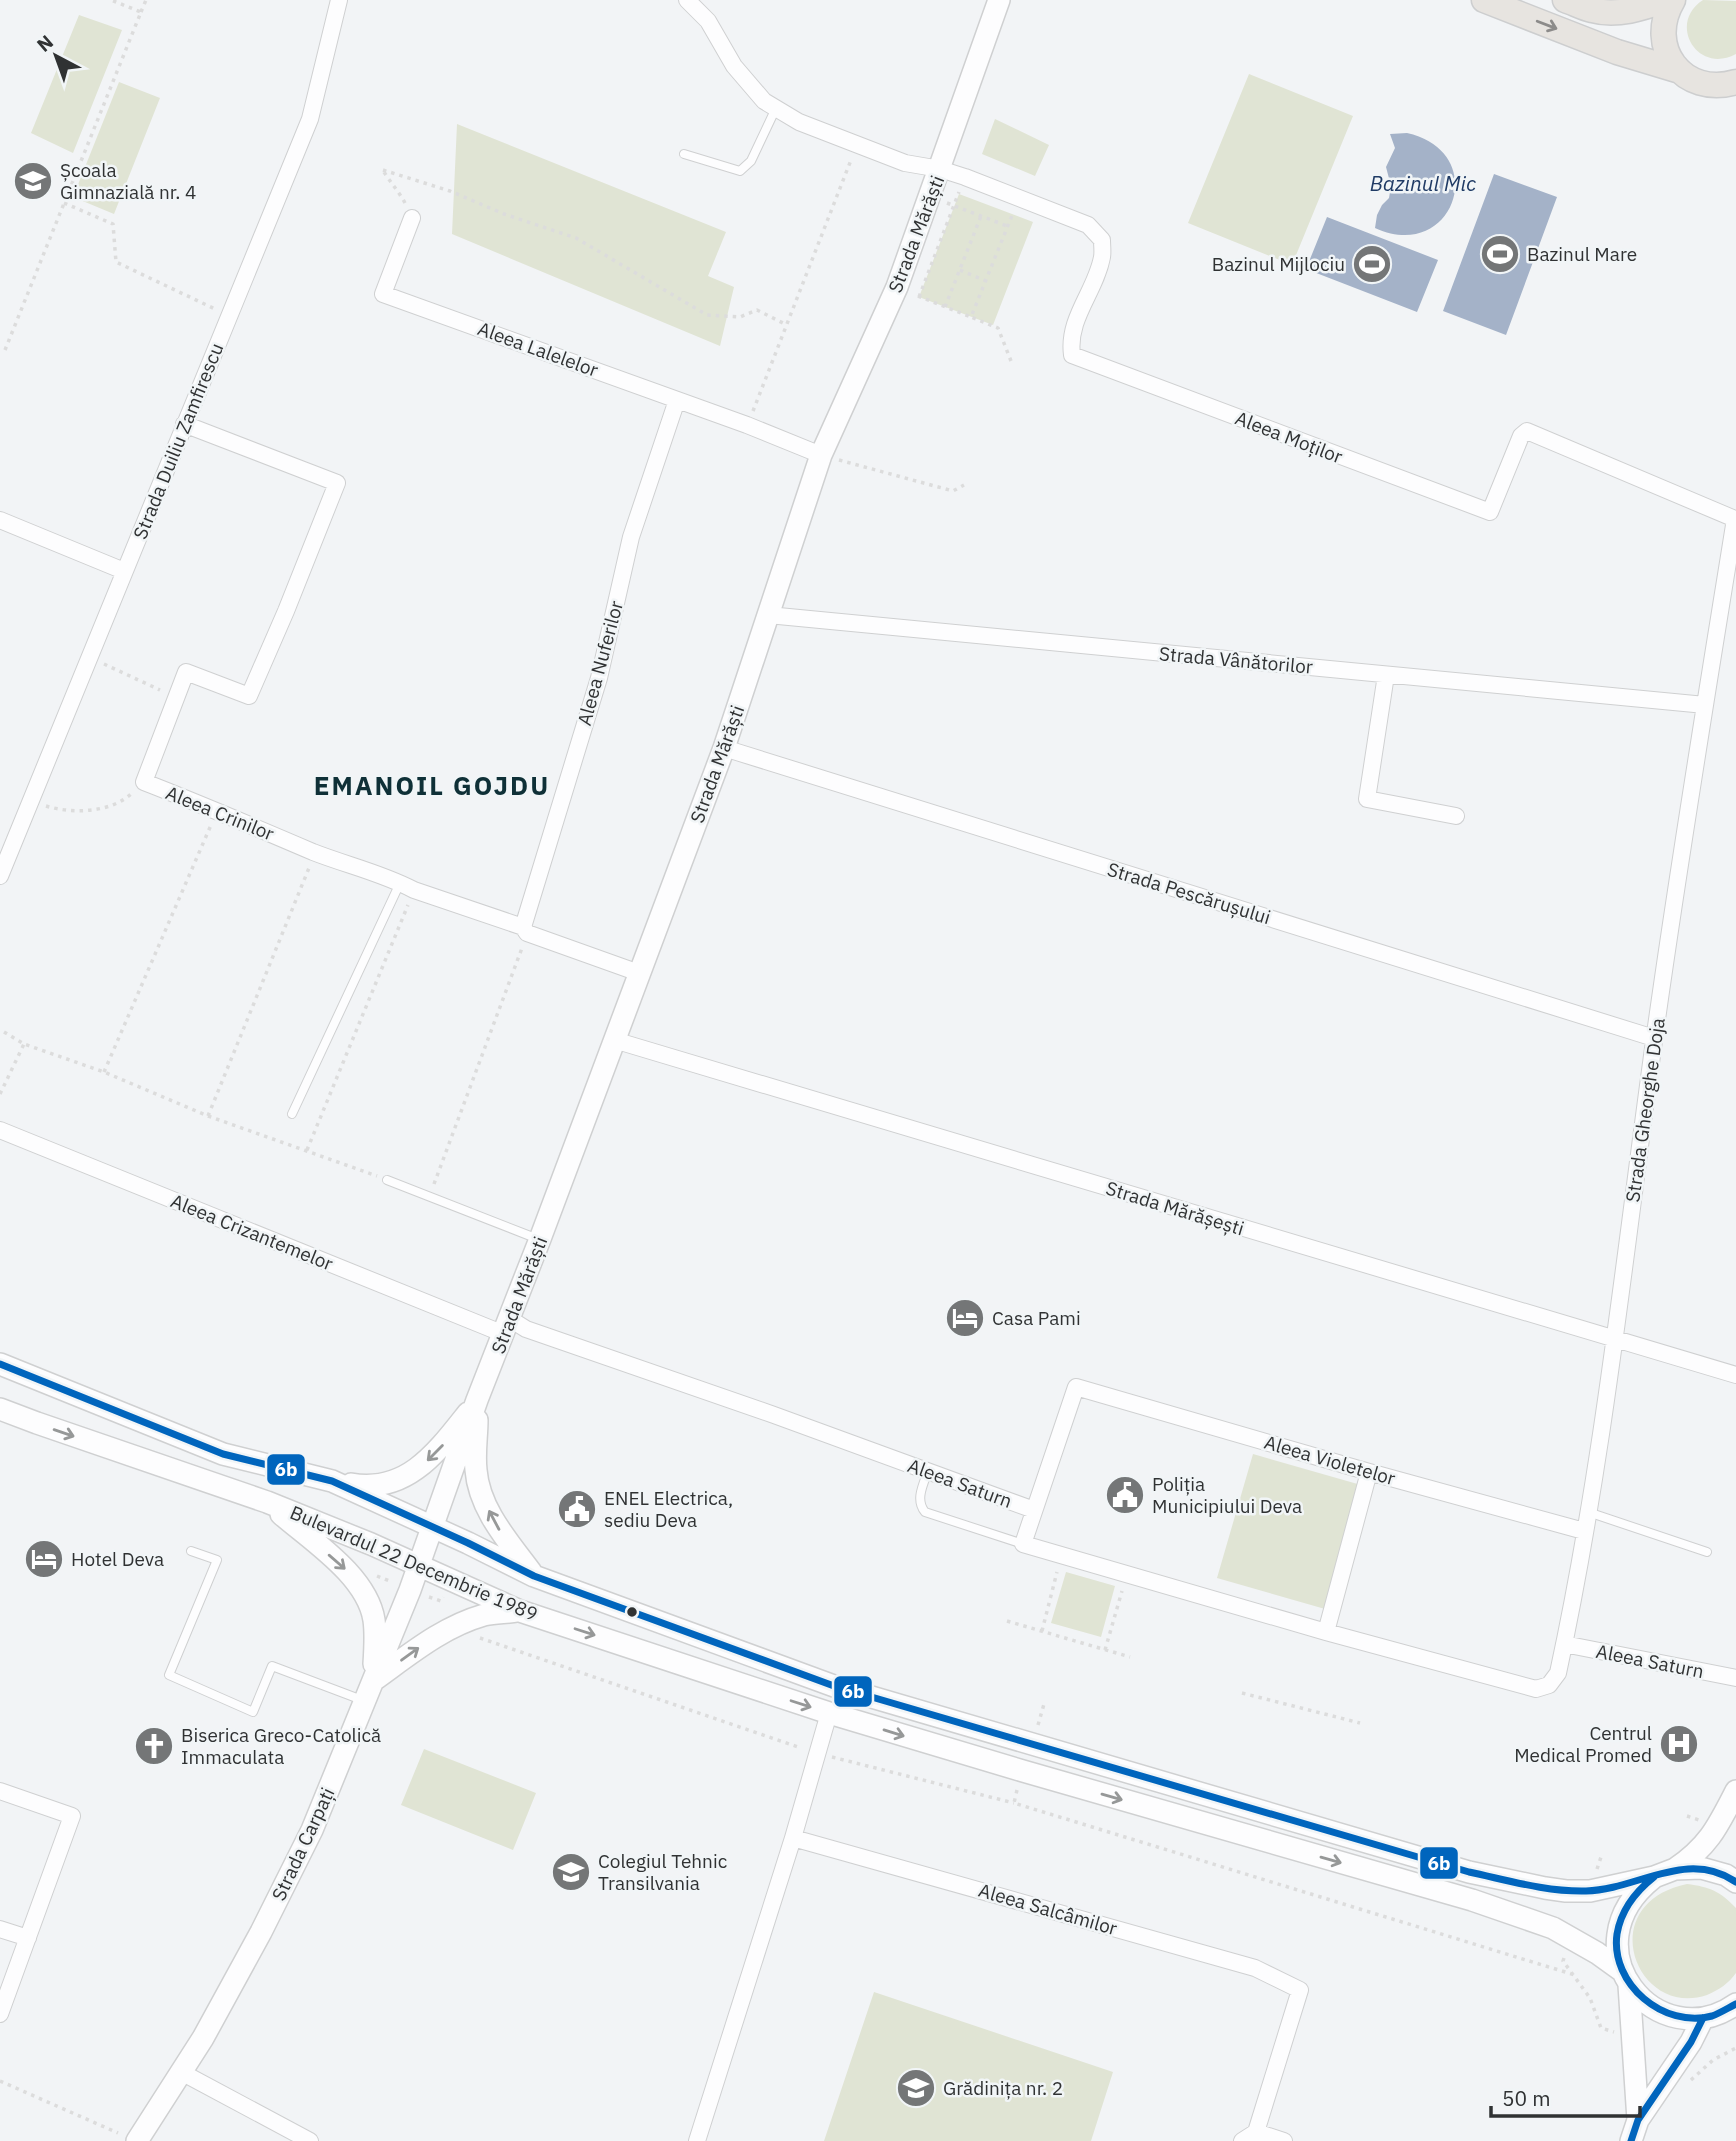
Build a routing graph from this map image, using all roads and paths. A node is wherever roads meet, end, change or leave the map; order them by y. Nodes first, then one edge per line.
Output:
1 (111, 0) edge
2 (146, 0) edge
3 (339, 0) edge
4 (687, 0) edge
5 (999, 0) edge
6 (1484, 0) edge
7 (1565, 0) edge
8 (1666, 0) edge
9 (1673, 0) edge
10 (141, 12) junction
11 (1680, 71) junction
12 (1736, 82) edge
13 (1711, 85) junction
14 (1736, 99) edge
15 (776, 108) junction
16 (857, 145) junction
17 (684, 154) dead end
18 (940, 169) junction
19 (965, 177) junction
20 (931, 196) junction
21 (1019, 198) junction
22 (64, 202) junction
23 (954, 205) junction
24 (981, 216) junction
25 (412, 218) joint
26 (1007, 226) junction
27 (960, 271) junction
28 (986, 281) junction
29 (897, 288) junction
30 (919, 297) junction
31 (946, 307) junction
32 (229, 316) junction
33 (971, 317) junction
34 (787, 325) junction
35 (5, 350) dead end
36 (1011, 360) dead end
37 (677, 400) junction
38 (184, 425) junction
39 (747, 425) junction
40 (821, 455) junction
41 (964, 485) dead end
42 (1735, 519) edge
43 (0, 520) edge
44 (124, 571) junction
45 (768, 615) junction
46 (89, 657) junction
47 (1387, 674) junction
48 (176, 698) junction
49 (1704, 705) junction
50 (723, 748) junction
51 (144, 782) junction
52 (30, 802) junction
53 (217, 810) junction
54 (1456, 816) dead end
55 (315, 853) junction
56 (0, 876) edge
57 (407, 887) junction
58 (525, 930) junction
59 (639, 973) junction
60 (4, 1032) dead end
61 (1654, 1038) junction
62 (614, 1040) junction
63 (24, 1044) junction
64 (104, 1072) junction
65 (0, 1094) edge
66 (292, 1114) dead end
67 (208, 1116) junction
68 (0, 1130) edge
69 (307, 1150) junction
70 (387, 1181) joint
71 (429, 1198) junction
72 (540, 1239) junction
73 (507, 1326) junction
74 (1614, 1339) junction
75 (0, 1364) edge
76 (1736, 1375) edge
77 (477, 1400) junction
78 (0, 1409) edge
79 (928, 1471) junction
80 (1369, 1472) junction
81 (332, 1481) junction
82 (267, 1502) junction
83 (1034, 1510) junction
84 (1588, 1512) junction
85 (433, 1528) junction
86 (1584, 1531) junction
87 (1023, 1544) junction
88 (191, 1551) dead end
89 (1706, 1552) dead end
90 (1062, 1555) junction
91 (419, 1566) junction
92 (1127, 1574) junction
93 (534, 1576) junction
94 (520, 1611) junction
95 (1007, 1621) dead end
96 (1042, 1631) junction
97 (1326, 1632) junction
98 (476, 1638) dead end
99 (1564, 1644) junction
100 (1105, 1650) junction
101 (1130, 1657) dead end
102 (1736, 1678) edge
103 (374, 1680) junction
104 (1242, 1693) dead end
105 (365, 1701) junction
106 (829, 1713) junction
107 (1360, 1723) dead end
108 (817, 1753) junction
109 (1017, 1788) dead end
110 (0, 1791) edge
111 (1736, 1791) edge
112 (1014, 1802) junction
113 (793, 1838) junction
114 (1675, 1869) junction
115 (1654, 1877) junction
116 (1736, 1882) edge
117 (0, 1929) edge
118 (1572, 1937) junction
119 (28, 1938) junction
120 (1576, 1975) junction
121 (1625, 1978) junction
122 (1736, 2004) edge
123 (0, 2014) edge
124 (1703, 2018) junction
125 (1633, 2037) junction
126 (1736, 2048) edge
127 (181, 2072) junction
128 (0, 2081) edge
129 (1689, 2082) dead end
130 (1637, 2120) junction
131 (1249, 2136) edge
132 (131, 2138) edge
133 (310, 2141) edge
134 (697, 2141) edge
135 (1284, 2141) edge
136 (1630, 2141) edge

1 - 10 path
2 - 10 path
3 - 32 street, Strada Duiliu Zamfirescu
4 - 15 street
5 - 18 main road, Strada Mărăști
6 -> 11 main road
7 - 8 main road
9 - 11 main road
10 - 22 path
11 - 13 main road
12 - 13 main road
13 - 14 main road
15 - 16 street
15 - 17 lane
16 - 18 street
16 - 34 path
18 - 19 street, Aleea Moților
18 - 20 main road, Strada Mărăști
19 - 21 street, Aleea Moților
19 - 23 path
20 - 23 path
20 - 29 main road, Strada Mărăști
21 - 26 path
21 - 42 street, Aleea Moților
22 - 32 path
22 - 35 path
23 - 24 path
23 - 30 path
24 - 26 path
24 - 27 path
25 - 34 path
25 - 37 street, Aleea Lalelelor
26 - 28 path
27 - 28 path
27 - 31 path
28 - 33 path
29 - 30 path
29 - 40 main road, Strada Mărăști
30 - 31 path
31 - 33 path
32 - 38 street, Strada Duiliu Zamfirescu
33 - 36 path
34 - 39 path
37 - 39 street, Aleea Lalelelor
37 - 58 street, Aleea Nuferilor
38 - 44 street, Strada Duiliu Zamfirescu
38 - 48 street, Aleea Crinilor
39 - 40 street, Aleea Lalelelor
40 - 41 path
40 - 45 main road, Strada Mărăști
42 - 49 street, Strada Gheorghe Doja
43 - 44 street
44 - 46 street, Strada Duiliu Zamfirescu
45 - 47 street, Strada Vânătorilor
45 - 50 main road, Strada Mărăști
46 - 48 path
46 - 52 street, Strada Duiliu Zamfirescu
47 - 49 street, Strada Vânătorilor
47 - 54 street
48 - 51 street, Aleea Crinilor
49 - 61 street, Strada Gheorghe Doja
50 - 59 main road, Strada Mărăști
50 - 61 street, Strada Pescărușului
51 - 52 path
51 - 53 street, Aleea Crinilor
52 - 56 street, Strada Duiliu Zamfirescu
53 - 55 street, Aleea Crinilor
53 - 64 path
55 - 57 street, Aleea Crinilor
55 - 67 path
57 - 58 street, Aleea Crinilor
57 - 66 lane
57 - 69 path
58 - 59 street, Aleea Crinilor
58 - 71 path
59 - 62 main road, Strada Mărăști
60 - 63 path
61 - 74 street, Strada Gheorghe Doja
62 - 72 main road, Strada Mărăști
62 - 74 street, Strada Mărășești
63 - 64 path
63 - 65 path
64 - 67 path
67 - 69 path
68 - 73 street, Aleea Crizantemelor
69 - 70 path
70 - 71 lane
71 - 72 lane
72 - 73 main road, Strada Mărăști
73 - 77 main road, Strada Mărăști
73 - 79 street, Aleea Saturn
74 - 76 street, Strada Mărășești
74 - 84 street, Strada Gheorghe Doja
75 - 81 main road, Bulevardul 22 Decembrie 1989
77 -> 81 main road
77 - 85 main road, Strada Mărăști
93 -> 77 main road
78 -> 82 main road, Bulevardul 22 Decembrie 1989
79 - 83 street, Aleea Saturn
79 - 87 lane
80 - 83 street, Aleea Violetelor
80 - 86 street, Aleea Violetelor
80 - 97 street
81 - 85 main road, Bulevardul 22 Decembrie 1989
82 - 91 main road, Bulevardul 22 Decembrie 1989
82 -> 103 main road
83 - 87 street, Aleea Saturn
84 - 86 street, Strada Gheorghe Doja
84 - 89 lane
85 - 91 main road, Strada Carpați
85 - 93 main road, Bulevardul 22 Decembrie 1989
86 - 99 street, Strada Gheorghe Doja
87 - 90 street
88 - 105 lane
90 - 92 street
90 - 96 path
91 - 94 main road, Bulevardul 22 Decembrie 1989
91 - 103 main road, Strada Carpați
92 - 97 street
92 - 100 path
93 - 115 main road, Bulevardul 22 Decembrie 1989
103 -> 94 main road
94 -> 106 main road, Bulevardul 22 Decembrie 1989
95 - 96 path
96 - 100 path
97 - 99 street, Strada Gheorghe Doja
98 - 108 path
99 - 102 street, Aleea Saturn
100 - 101 path
103 - 105 main road, Strada Carpați
104 - 107 path
105 - 127 main road, Strada Carpați
106 - 108 street
106 -> 118 main road, Bulevardul 22 Decembrie 1989
108 - 112 path
108 - 113 street
109 - 112 path
110 - 119 street
111 - 114 main road
112 - 120 path
113 - 131 street, Aleea Salcâmilor
113 - 134 street
114 - 115 main road, Bulevardul 22 Decembrie 1989
114 - 116 main road, Bulevardul 22 Decembrie 1989
115 - 121 main road, Bulevardul 22 Decembrie 1989
117 - 119 street
118 - 120 path
118 - 121 main road, Bulevardul 22 Decembrie 1989
119 - 123 street
120 - 125 path
121 - 124 main road
121 - 125 main road, Bulevardul 22 Decembrie 1989
122 - 124 main road
124 - 130 main road
125 - 130 main road, Bulevardul 22 Decembrie 1989
126 - 129 path
127 - 132 main road, Strada Carpați
127 - 133 street
128 - 132 path
130 - 136 main road
131 - 135 street

